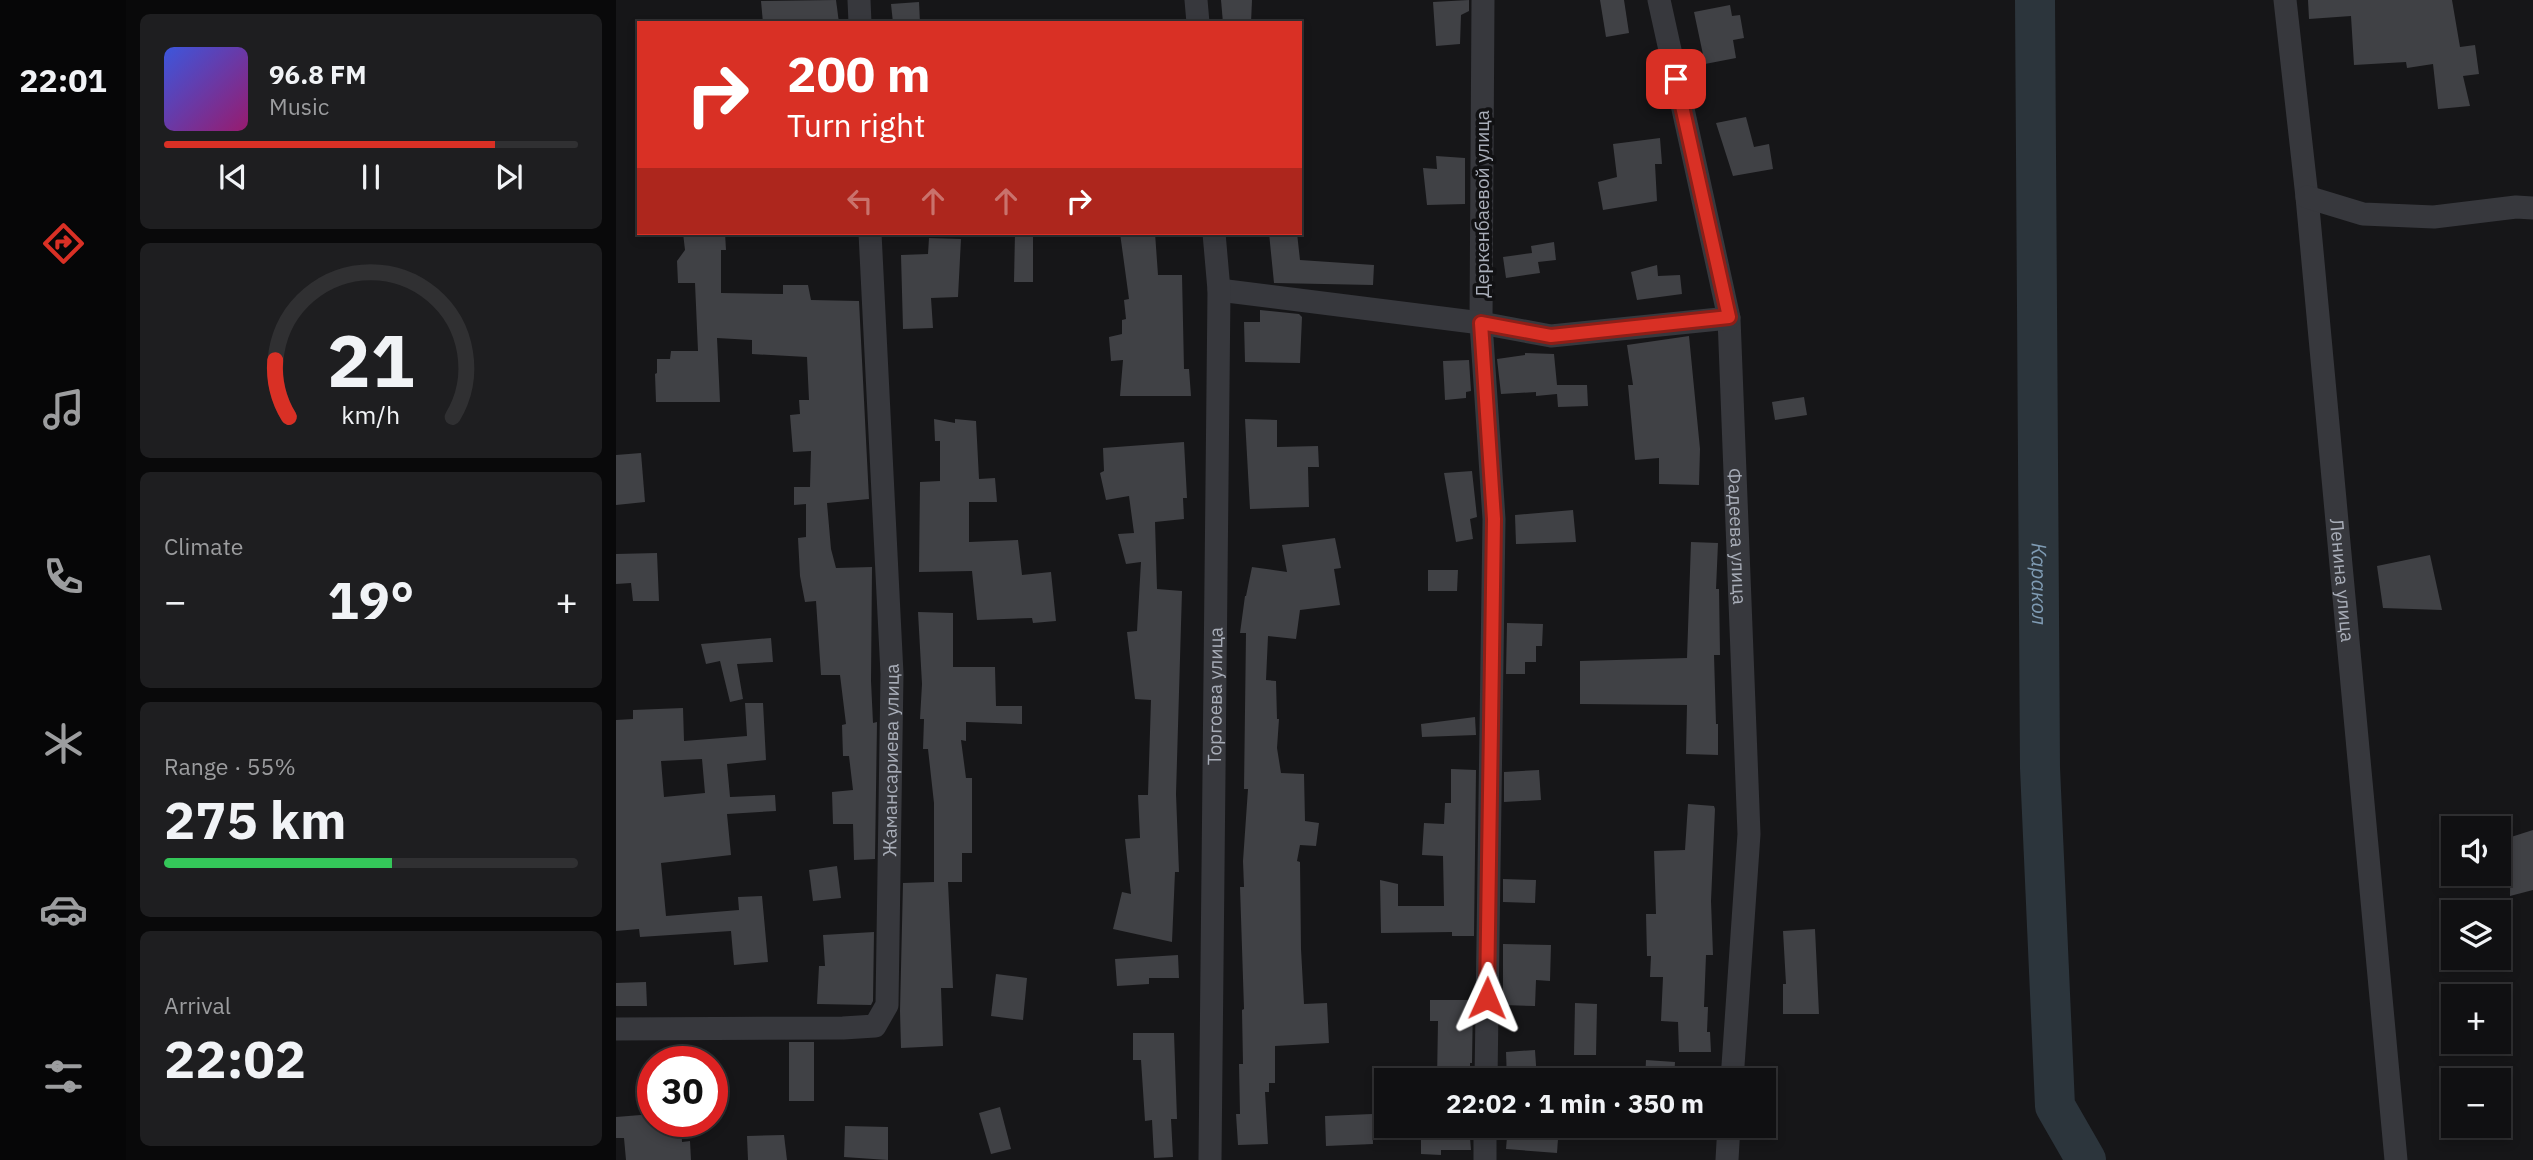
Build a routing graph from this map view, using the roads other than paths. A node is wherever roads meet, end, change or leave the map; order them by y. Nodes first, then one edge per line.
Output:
1 (859, 0) edge
2 (1196, 0) edge
3 (1483, 0) edge
4 (1659, 0) edge
5 (2285, 0) edge
6 (860, 21) edge
7 (1198, 21) edge
8 (2307, 197) junction
9 (2533, 208) edge
10 (870, 235) edge
11 (1214, 235) edge
12 (1219, 290) junction
13 (1729, 317) junction
14 (1481, 323) junction
15 (616, 1029) edge
16 (1486, 1068) edge
17 (1733, 1068) edge
18 (1485, 1138) edge
19 (1729, 1138) edge
20 (1210, 1160) edge
21 (1485, 1160) edge
22 (1727, 1160) edge
23 (2396, 1160) edge

1 - 6 street
2 - 7 street
3 - 14 street, Деркенбаевой улица
4 - 13 street, Фадеева улица
5 - 8 street, Ленина улица
8 - 9 street
8 - 23 street, Ленина улица
10 - 15 street, Жамансариева улица
11 - 12 street, Торгоева улица
12 - 14 street
12 - 20 street, Торгоева улица
13 - 14 street
13 - 17 street, Фадеева улица
14 - 16 street, Деркенбаевой улица
18 - 21 street
19 - 22 street

